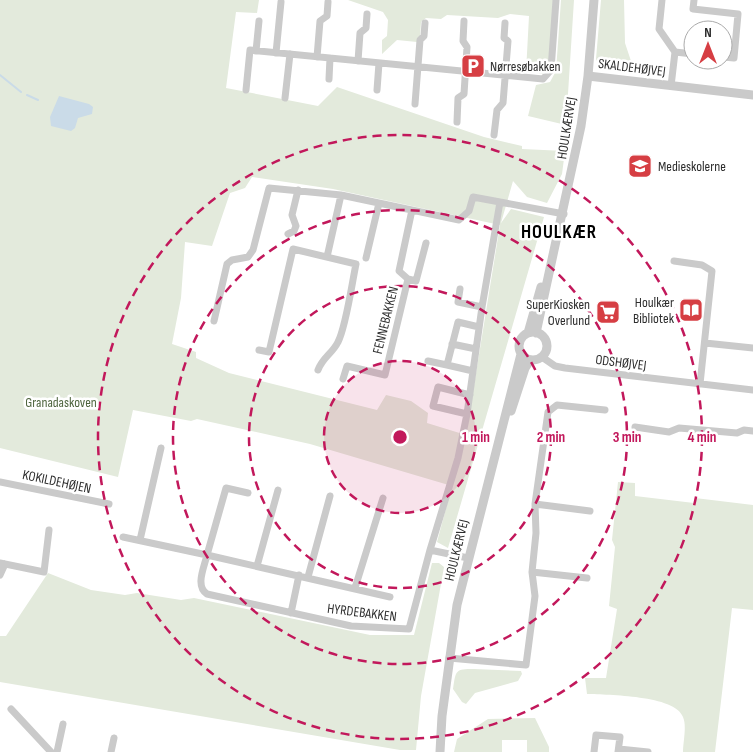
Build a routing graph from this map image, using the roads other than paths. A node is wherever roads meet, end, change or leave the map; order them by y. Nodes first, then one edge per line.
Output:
1 (556, 0) edge
2 (594, 0) edge
3 (662, 0) edge
4 (694, 0) edge
5 (281, 2) dead end
6 (328, 2) dead end
7 (367, 14) dead end
8 (259, 21) dead end
9 (464, 22) dead end
10 (425, 23) dead end
11 (505, 23) dead end
12 (256, 51) junction
13 (675, 52) junction
14 (276, 53) junction
15 (683, 53) edge
16 (290, 54) junction
17 (317, 57) junction
18 (330, 58) junction
19 (733, 58) edge
20 (358, 61) junction
21 (379, 63) junction
22 (418, 67) junction
23 (464, 72) junction
24 (505, 76) junction
25 (588, 76) junction
26 (329, 79) dead end
27 (672, 86) junction
28 (246, 90) dead end
29 (377, 90) dead end
30 (753, 96) edge
31 (285, 98) dead end
32 (415, 104) dead end
33 (456, 122) dead end
34 (494, 135) dead end
35 (298, 190) junction
36 (341, 195) junction
37 (500, 202) junction
38 (379, 203) junction
39 (412, 210) junction
40 (564, 214) junction
41 (288, 234) dead end
42 (426, 243) dead end
43 (326, 257) junction
44 (366, 258) dead end
45 (674, 262) dead end
46 (408, 279) junction
47 (460, 290) dead end
48 (482, 307) junction
49 (214, 321) dead end
50 (479, 327) junction
51 (532, 333) junction
52 (705, 343) junction
53 (452, 344) junction
54 (753, 348) edge
55 (476, 349) junction
56 (259, 350) dead end
57 (521, 354) junction
58 (542, 357) junction
59 (530, 360) junction
60 (428, 361) dead end
61 (447, 365) junction
62 (318, 370) dead end
63 (473, 371) junction
64 (343, 379) dead end
65 (700, 384) junction
66 (753, 390) edge
67 (470, 395) junction
68 (605, 410) dead end
69 (468, 414) junction
70 (635, 427) dead end
71 (753, 431) edge
72 (161, 448) dead end
73 (497, 450) junction
74 (0, 482) edge
75 (278, 490) dead end
76 (248, 493) dead end
77 (330, 496) dead end
78 (383, 498) dead end
79 (109, 504) dead end
80 (535, 504) junction
81 (590, 512) dead end
82 (50, 530) dead end
83 (123, 537) dead end
84 (140, 540) junction
85 (430, 550) junction
86 (207, 555) junction
87 (468, 558) junction
88 (3, 564) edge
89 (257, 566) junction
90 (532, 572) junction
91 (0, 575) edge
92 (299, 575) junction
93 (308, 577) junction
94 (587, 578) dead end
95 (355, 588) junction
96 (390, 596) dead end
97 (292, 614) junction
98 (449, 658) junction
99 (10, 709) dead end
100 (63, 724) dead end
101 (114, 738) dead end
102 (619, 750) edge
103 (51, 752) edge
104 (57, 752) edge
105 (111, 752) edge
106 (440, 752) edge
107 (594, 752) edge
108 (648, 752) edge

1 - 24 street
2 - 25 street, HOULKÆRVEJ
3 - 13 street, SKALDEHØJVEJ
4 - 19 street
5 - 14 street
6 - 17 street
7 - 20 street
8 - 12 street
9 - 23 street
10 - 22 street
11 - 24 street
12 - 14 street
12 - 28 street
13 - 15 street, SKALDEHØJVEJ
13 - 27 street, SKALDEHØJVEJ
14 - 16 street
16 - 17 street
16 - 31 street
17 - 18 street
18 - 20 street
18 - 26 street
20 - 21 street
21 - 22 street
21 - 29 street
22 - 23 street
22 - 32 street
23 - 24 street
23 - 33 street
24 - 34 street
25 - 27 street, SKALDEHØJVEJ
25 - 40 street, HOULKÆRVEJ
27 - 30 street, SKALDEHØJVEJ
35 - 36 street
35 - 41 street
35 - 49 street
36 - 38 street
36 - 43 street
37 - 39 street
37 - 40 street
37 - 48 street
38 - 39 street
38 - 44 street
39 - 46 street, FENNEBAKKEN
40 - 51 street, HOULKÆRVEJ
42 - 46 street, FENNEBAKKEN
43 - 56 street
43 - 62 street
45 - 52 street
46 - 64 street, FENNEBAKKEN
47 - 48 street
48 - 50 street
50 - 53 street
50 - 55 street
51 - 57 street
51 - 58 street
52 - 54 street
52 - 65 street
53 - 55 street
53 - 61 street
55 - 63 street
57 - 59 street
57 - 73 street, HOULKÆRVEJ
58 - 59 street
58 - 65 street, ODSHØJVEJ
59 - 73 street, HOULKÆRVEJ
60 - 61 street
61 - 63 street
63 - 67 street
65 - 66 street, ODSHØJVEJ
67 - 69 street
67 - 69 street
68 - 80 street
69 - 85 street, HYRDEBAKKEN
70 - 71 street
72 - 84 street
73 - 87 street, HOULKÆRVEJ
74 - 79 street, KOKILDEHØJEN
75 - 89 street
76 - 86 street, HYRDEBAKKEN
77 - 93 street
78 - 95 street, HYRDEBAKKEN
80 - 81 street
80 - 90 street
82 - 88 street
83 - 84 street, HYRDEBAKKEN
84 - 86 street, HYRDEBAKKEN
85 - 87 street
85 - 97 street, HYRDEBAKKEN
86 - 89 street, HYRDEBAKKEN
86 - 97 street, HYRDEBAKKEN
87 - 98 street, HOULKÆRVEJ
88 - 91 street
89 - 92 street, HYRDEBAKKEN
90 - 94 street
90 - 98 street
92 - 93 street, HYRDEBAKKEN
92 - 97 street
93 - 95 street, HYRDEBAKKEN
95 - 96 street, HYRDEBAKKEN
98 - 106 street, HOULKÆRVEJ
99 - 103 street
100 - 104 street
101 - 105 street
102 - 107 street
102 - 108 street

